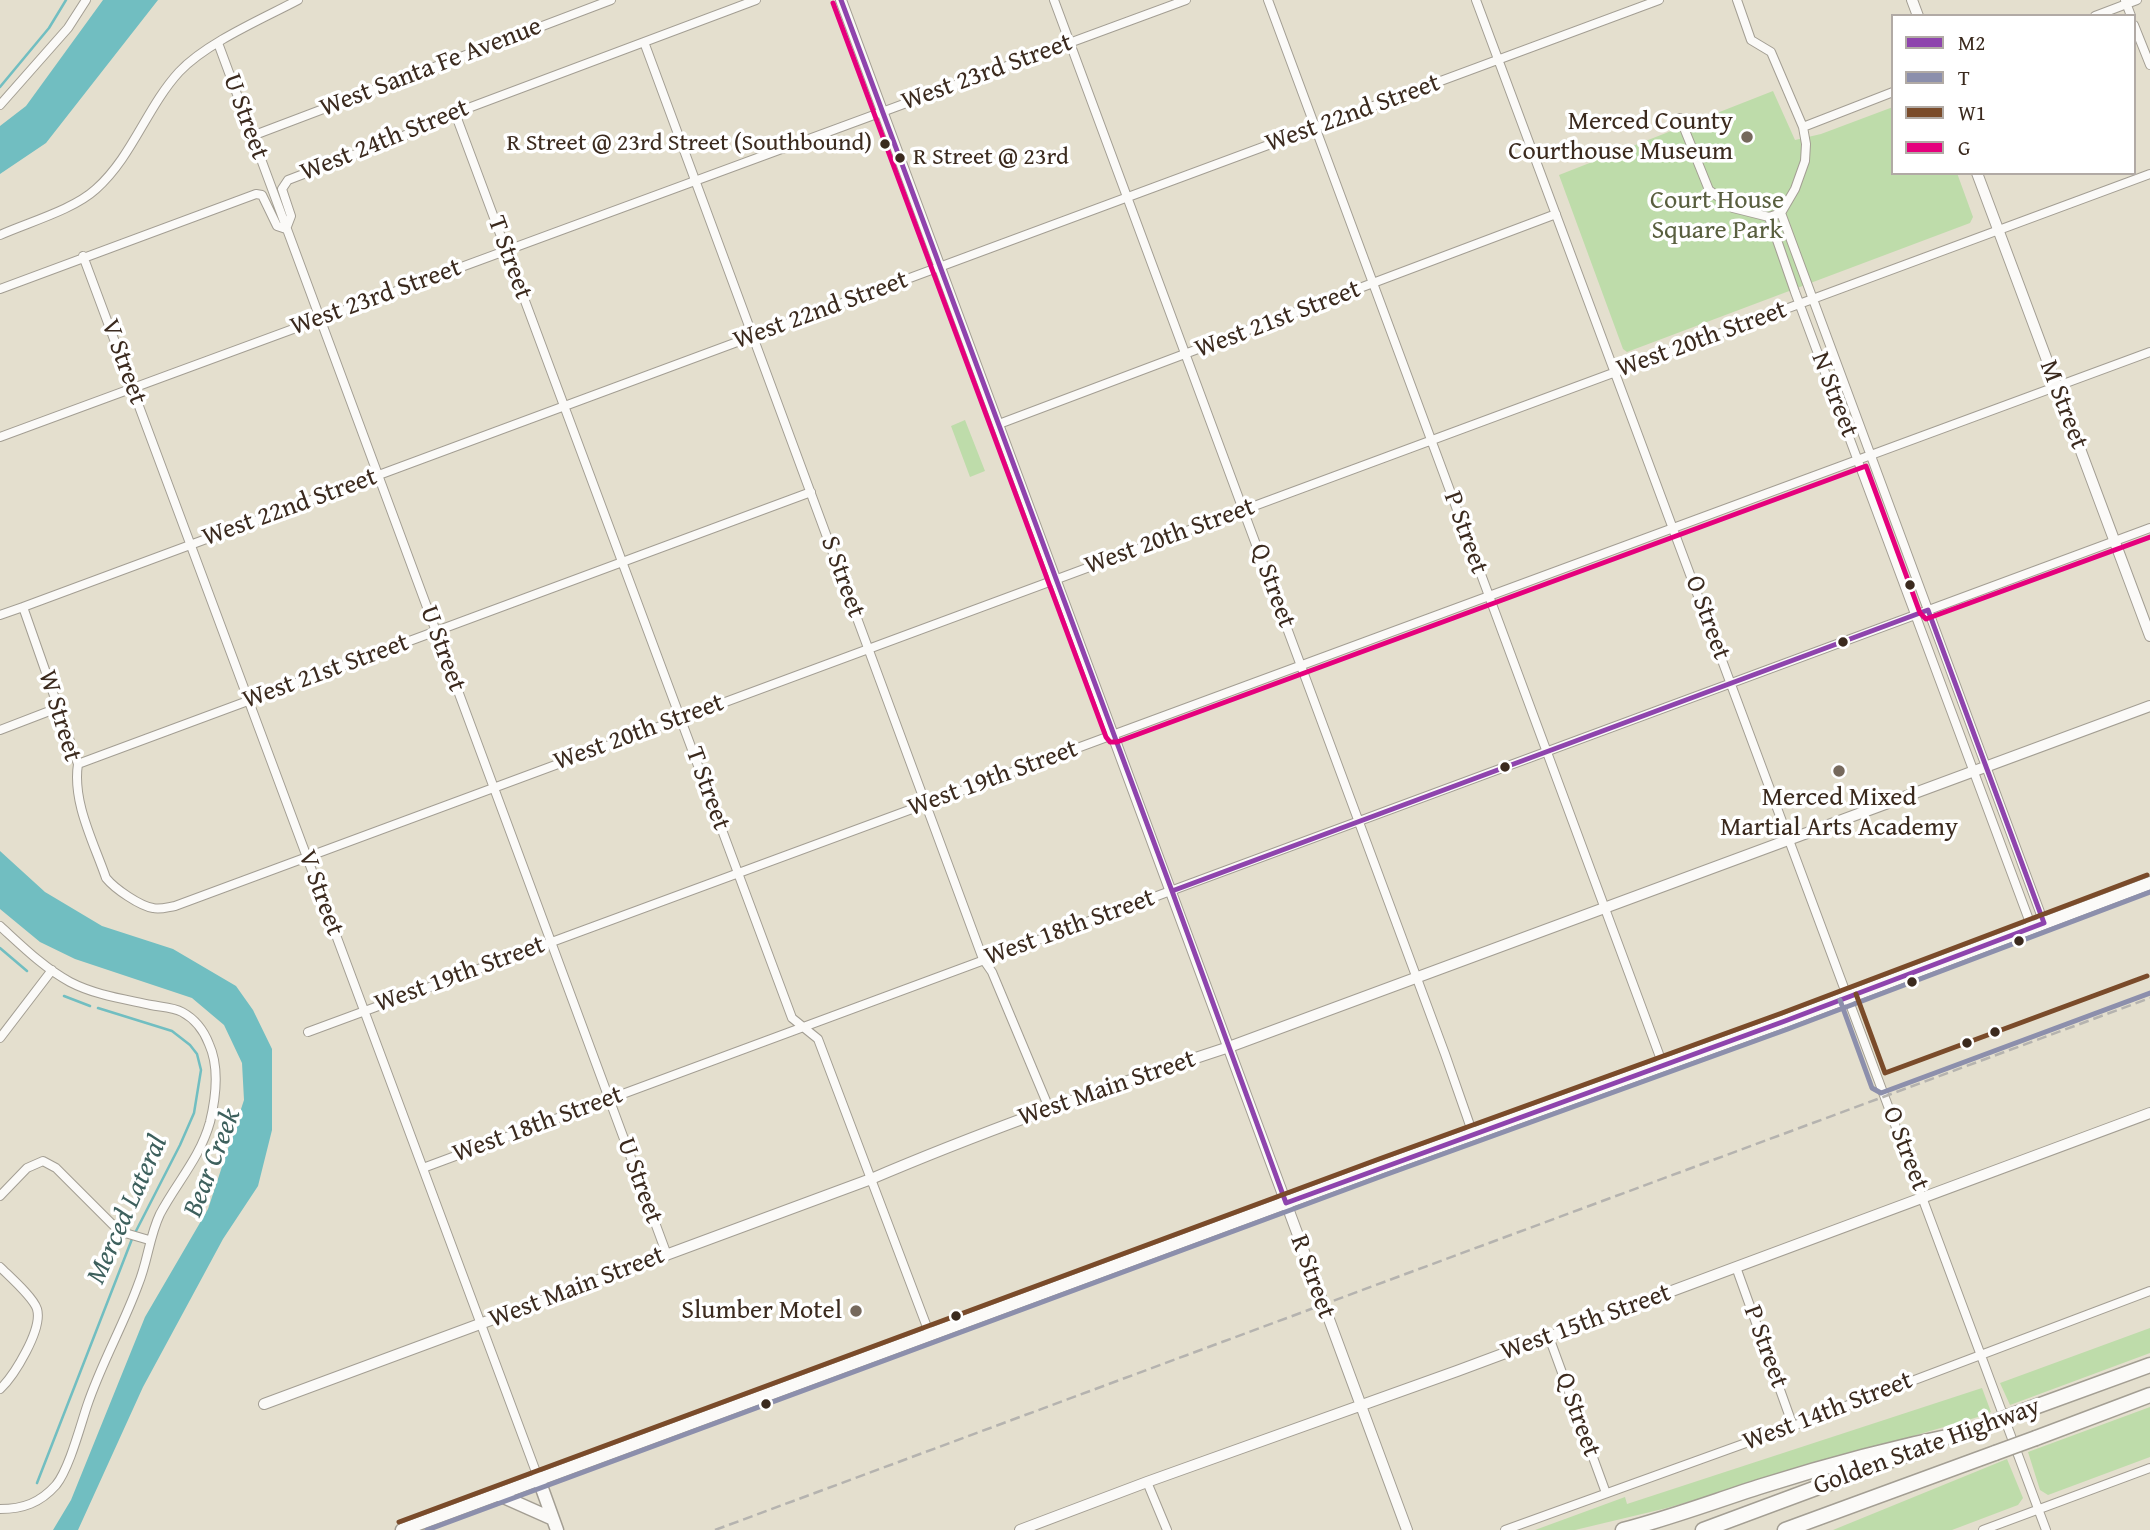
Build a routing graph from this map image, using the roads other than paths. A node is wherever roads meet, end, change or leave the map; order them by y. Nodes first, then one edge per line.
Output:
1 (86, 0) edge
2 (298, 0) edge
3 (611, 0) edge
4 (756, 0) edge
5 (841, 0) edge
6 (1054, 0) edge
7 (1186, 0) edge
8 (1268, 0) edge
9 (1476, 0) edge
10 (1659, 0) edge
11 (1737, 0) edge
12 (2137, 0) edge
13 (2125, 2) edge
14 (2099, 14) edge
15 (2136, 30) edge
16 (645, 42) junction
17 (218, 43) junction
18 (1070, 43) junction
19 (1498, 60) junction
20 (2150, 65) edge
21 (1891, 93) edge
22 (0, 105) edge
23 (883, 111) junction
24 (455, 113) junction
25 (1680, 117) dead end
26 (1803, 127) junction
27 (1315, 128) junction
28 (252, 136) junction
29 (2150, 174) edge
30 (1977, 175) edge
31 (696, 180) junction
32 (1128, 197) junction
33 (1781, 213) junction
34 (1556, 214) junction
35 (1769, 217) junction
36 (286, 229) junction
37 (1998, 230) junction
38 (0, 235) edge
39 (506, 250) junction
40 (83, 256) junction
41 (940, 267) junction
42 (1372, 284) junction
43 (0, 289) edge
44 (1813, 298) junction
45 (1800, 304) junction
46 (320, 319) junction
47 (753, 336) junction
48 (2150, 352) edge
49 (1186, 354) junction
50 (1615, 373) junction
51 (2056, 386) junction
52 (133, 388) junction
53 (564, 406) junction
54 (999, 424) junction
55 (0, 437) edge
56 (1430, 441) junction
57 (1871, 455) junction
58 (1859, 459) junction
59 (378, 475) junction
60 (811, 492) junction
61 (1243, 510) junction
62 (1673, 528) junction
63 (2150, 528) edge
64 (2114, 541) junction
65 (191, 545) junction
66 (622, 562) junction
67 (1056, 579) junction
68 (1488, 596) junction
69 (23, 607) junction
70 (1928, 610) junction
71 (0, 615) edge
72 (1916, 615) junction
73 (2147, 617) edge
74 (436, 631) junction
75 (2150, 636) edge
76 (869, 649) junction
77 (1301, 665) junction
78 (1731, 684) junction
79 (249, 701) junction
80 (2150, 706) edge
81 (60, 707) junction
82 (680, 718) junction
83 (0, 730) edge
84 (1114, 734) junction
85 (1546, 752) junction
86 (78, 764) junction
87 (1986, 766) junction
88 (1974, 771) junction
89 (494, 787) junction
90 (926, 804) junction
91 (1359, 821) junction
92 (1790, 839) junction
93 (307, 856) junction
94 (738, 873) junction
95 (2150, 883) edge
96 (114, 887) joint
97 (1172, 891) junction
98 (1604, 908) junction
99 (2038, 925) junction
100 (0, 926) edge
101 (551, 941) junction
102 (984, 960) junction
103 (52, 970) junction
104 (1417, 978) junction
105 (1849, 997) junction
106 (364, 1011) junction
107 (805, 1027) junction
108 (308, 1032) dead end
109 (0, 1038) edge
110 (1229, 1047) junction
111 (1663, 1065) junction
112 (609, 1099) junction
113 (1049, 1108) junction
114 (2150, 1113) edge
115 (1473, 1134) junction
116 (423, 1168) junction
117 (870, 1180) junction
118 (0, 1196) edge
119 (1924, 1198) junction
120 (1286, 1203) junction
121 (149, 1240) junction
122 (667, 1255) junction
123 (0, 1267) edge
124 (1736, 1267) junction
125 (2150, 1291) edge
126 (481, 1324) junction
127 (930, 1335) junction
128 (1549, 1337) junction
129 (1981, 1354) junction
130 (2150, 1365) edge
131 (0, 1389) edge
132 (2150, 1395) edge
133 (264, 1404) dead end
134 (1360, 1406) junction
135 (1794, 1426) junction
136 (1965, 1433) junction
137 (2150, 1468) edge
138 (1929, 1477) junction
139 (539, 1480) junction
140 (1147, 1482) junction
141 (1606, 1493) junction
142 (499, 1495) junction
143 (0, 1509) edge
144 (2039, 1510) junction
145 (555, 1524) edge
146 (402, 1530) edge
147 (1020, 1530) edge
148 (1167, 1530) edge
149 (1407, 1530) edge
150 (1505, 1530) edge
151 (1623, 1530) edge
152 (1703, 1530) edge
153 (1785, 1530) edge
154 (1811, 1530) edge
155 (1983, 1530) edge
156 (2046, 1530) edge

1 - 22 street
2 - 17 street
3 - 28 street, West Santa Fe Avenue
4 - 16 street, West 24th Street
5 - 23 street, R Street
6 - 18 street, Q Street
7 - 18 street, West 23rd Street
8 - 27 street, P Street
9 - 19 street, O Street
10 - 19 street, West 22nd Street
11 - 26 street
12 - 13 street
13 - 14 street
15 - 20 street
16 - 24 street, West 24th Street
16 - 31 street, S Street
17 - 28 street, U Street
17 - 38 street
18 - 23 street, West 23rd Street
18 - 32 street, Q Street
19 - 27 street, West 22nd Street
19 - 34 street, O Street
21 - 26 street
23 - 31 street, West 23rd Street
23 - 41 street, R Street
24 - 36 street, West 24th Street
24 - 39 street, T Street
25 - 35 street
26 - 33 street
27 - 32 street, West 22nd Street
27 - 42 street, P Street
28 - 36 street, U Street
29 - 37 street, West 20th Street
30 - 37 street, M Street
31 - 39 street, West 23rd Street
31 - 47 street, S Street
32 - 41 street, West 22nd Street
32 - 49 street, Q Street
33 - 35 street
33 - 44 street, N Street
34 - 42 street, West 21st Street
34 - 50 street, O Street
35 - 45 street, N Street
36 - 40 street
36 - 46 street, U Street
37 - 44 street, West 20th Street
37 - 51 street, M Street
39 - 46 street, West 23rd Street
39 - 53 street, T Street
40 - 43 street
40 - 52 street, V Street
41 - 47 street, West 22nd Street
41 - 54 street, R Street
42 - 49 street, West 21st Street
42 - 56 street, P Street
44 - 45 street, West 20th Street
44 - 57 street, N Street
45 - 50 street, West 20th Street
45 - 58 street, N Street
46 - 52 street, West 23rd Street
46 - 59 street, U Street
47 - 53 street, West 22nd Street
47 - 60 street, S Street
48 - 51 street, West 19th Street
49 - 54 street, West 21st Street
49 - 61 street, Q Street
50 - 56 street, West 20th Street
50 - 62 street, O Street
51 - 57 street, West 19th Street
51 - 64 street, M Street
52 - 55 street, West 23rd Street
52 - 65 street, V Street
53 - 59 street, West 22nd Street
53 - 66 street, T Street
54 - 67 street, R Street
56 - 61 street, West 20th Street
56 - 68 street, P Street
57 - 58 street, West 19th Street
57 - 70 street, N Street
58 - 62 street, West 19th Street
58 - 72 street, N Street
59 - 65 street, West 22nd Street
59 - 74 street, U Street
60 - 66 street, West 21st Street
60 - 76 street, S Street
61 - 67 street, West 20th Street
61 - 77 street, Q Street
62 - 68 street, West 19th Street
62 - 78 street, O Street
63 - 64 street, West 18th Street
64 - 70 street, West 18th Street
64 - 73 street, M Street
65 - 69 street, West 22nd Street
65 - 79 street, V Street
66 - 74 street, West 21st Street
66 - 82 street, T Street
67 - 76 street, West 20th Street
67 - 84 street, R Street
68 - 77 street, West 19th Street
68 - 85 street, P Street
69 - 71 street
69 - 81 street, W Street
70 - 72 street, West 18th Street
70 - 87 street, N Street
72 - 78 street, West 18th Street
72 - 88 street, N Street
73 - 75 street, M Street
74 - 79 street, West 21st Street
74 - 89 street, U Street
76 - 82 street, West 20th Street
76 - 90 street, S Street
77 - 84 street, West 19th Street
77 - 91 street, Q Street
78 - 85 street, West 18th Street
78 - 92 street, O Street
79 - 86 street, West 21st Street
79 - 93 street, V Street
80 - 87 street, West Main Street
81 - 83 street
81 - 86 street, W Street
82 - 89 street, West 20th Street
82 - 94 street, T Street
84 - 90 street, West 19th Street
84 - 97 street, R Street
85 - 91 street, West 18th Street
85 - 98 street, P Street
86 - 96 street, W Street
87 - 88 street, West Main Street
87 - 99 street, N Street
88 - 92 street, West Main Street
88 - 99 street, N Street
89 - 93 street, West 20th Street
89 - 101 street, U Street
90 - 94 street, West 19th Street
90 - 102 street, S Street
91 - 97 street, West 18th Street
91 - 104 street, Q Street
92 - 98 street, West Main Street
92 - 105 street, O Street
93 - 96 street, West 20th Street
93 - 106 street, V Street
94 - 101 street, West 19th Street
94 - 107 street, T Street
95 - 99 main road
97 - 102 street, West 18th Street
97 - 110 street, R Street
98 - 104 street, West Main Street
98 - 111 street, P Street
99 - 105 main road
100 - 103 street
101 - 106 street, West 19th Street
101 - 112 street, U Street
102 - 107 street, West 18th Street
102 - 113 street, S Street
103 - 109 street
103 - 121 street
104 - 110 street, West Main Street
104 - 115 street, Q Street
105 - 111 main road
105 - 119 street, O Street
106 - 108 street, West 19th Street
106 - 116 street, V Street
107 - 112 street, West 18th Street
107 - 117 street, T Street
110 - 113 street, West Main Street
110 - 120 street, R Street
111 - 115 main road
112 - 116 street, West 18th Street
112 - 122 street, U Street
113 - 117 street, West Main Street
114 - 119 street, West 15th Street
115 - 120 main road
116 - 126 street, V Street
117 - 122 street, West Main Street
117 - 127 street, T Street
118 - 121 street
119 - 124 street, West 15th Street
119 - 129 street, O Street
120 - 127 main road
120 - 134 street, R Street
121 - 143 street
122 - 126 street, West Main Street
123 - 131 street
124 - 128 street, West 15th Street
124 - 135 street, P Street
125 - 129 street, West 14th Street
126 - 133 street, West Main Street
126 - 139 street, V Street
127 - 139 main road
128 - 134 street, West 15th Street
128 - 141 street, Q Street
129 - 135 street, West 14th Street
129 - 144 street, O Street
130 - 136 highway, Golden State Highway, bridge
132 - 138 highway, Golden State Highway, bridge
134 - 140 street, West 15th Street
134 - 149 street, R Street
135 - 141 street, West 14th Street
136 - 151 highway
136 - 152 highway, Golden State Highway
137 - 144 street
138 - 153 highway, Golden State Highway
138 - 154 highway
139 - 142 main road
139 - 145 main road, V Street
140 - 147 street, West 15th Street
140 - 148 street
141 - 150 street, West 14th Street
142 - 145 main road
142 - 146 main road
144 - 155 street
144 - 156 street

